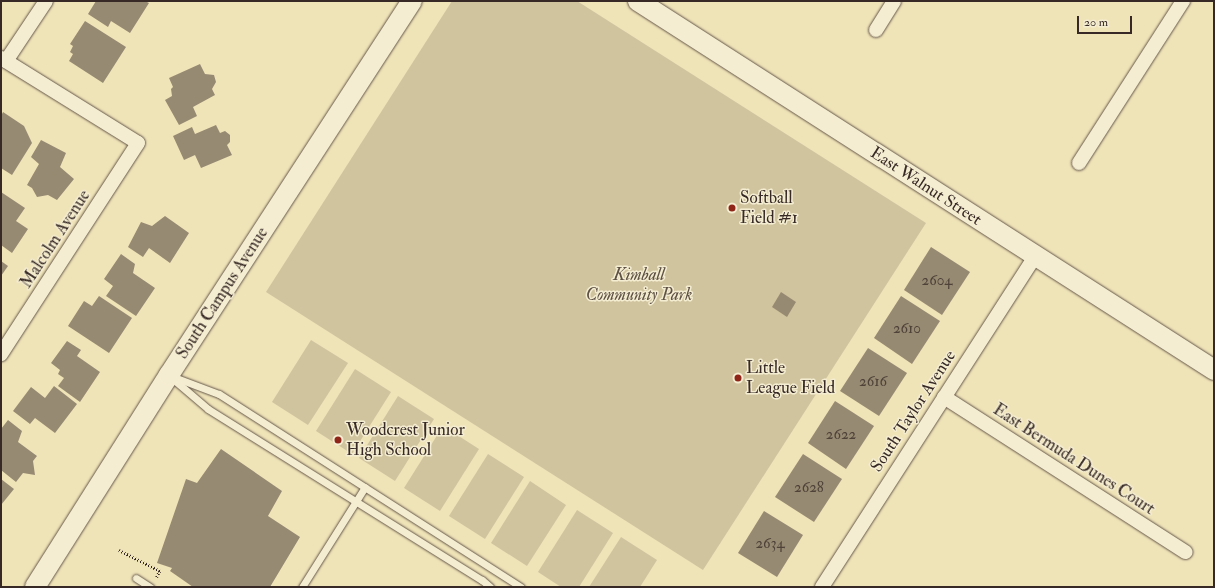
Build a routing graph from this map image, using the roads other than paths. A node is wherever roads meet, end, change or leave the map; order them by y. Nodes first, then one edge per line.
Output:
1 (46, 1) edge
2 (412, 1) edge
3 (638, 1) edge
4 (894, 1) edge
5 (1183, 1) edge
6 (876, 30) dead end
7 (3, 59) edge
8 (1079, 163) dead end
9 (1035, 256) junction
10 (1, 354) edge
11 (1214, 370) edge
12 (169, 375) junction
13 (944, 397) junction
14 (365, 488) junction
15 (356, 502) junction
16 (1185, 552) dead end
17 (136, 578) dead end
18 (153, 584) edge
19 (35, 587) edge
20 (302, 587) edge
21 (490, 587) edge
22 (521, 587) edge
23 (822, 587) edge

1 - 7 street
2 - 12 street, South Campus Avenue
3 - 9 street, East Walnut Street
4 - 6 street
5 - 8 street
7 - 10 street, Malcolm Avenue
9 - 11 street, East Walnut Street
9 - 13 street, South Taylor Avenue
12 - 14 lane
12 - 15 lane
12 - 19 street, South Campus Avenue
13 - 16 street, East Bermuda Dunes Court
13 - 23 street, South Taylor Avenue
14 - 15 lane
14 - 22 lane
15 - 20 lane
15 - 21 lane
17 - 18 lane

